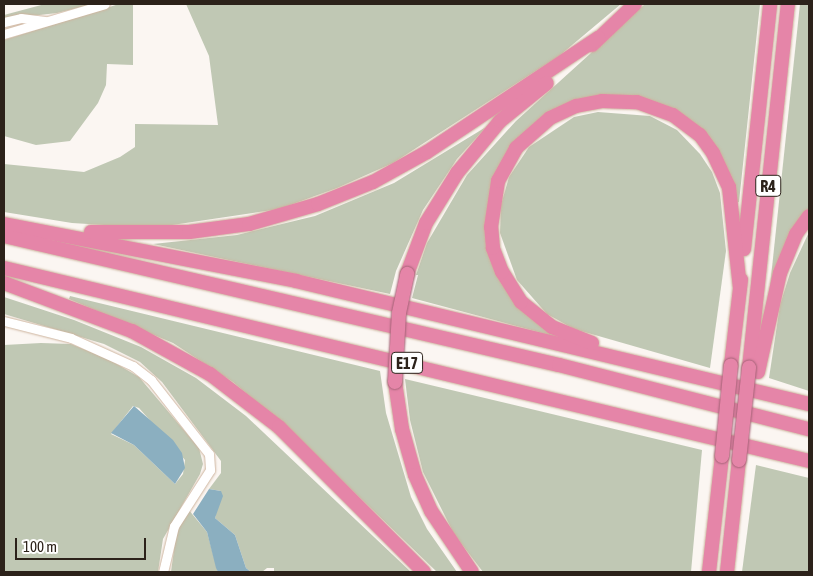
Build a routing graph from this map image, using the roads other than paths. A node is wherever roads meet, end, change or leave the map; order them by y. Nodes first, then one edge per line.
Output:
1 (105, 4) edge
2 (635, 4) edge
3 (770, 4) edge
4 (788, 4) edge
5 (50, 21) junction
6 (4, 22) edge
7 (4, 34) edge
8 (598, 38) junction
9 (809, 216) edge
10 (4, 222) edge
11 (4, 236) edge
12 (4, 268) edge
13 (4, 283) edge
14 (740, 288) junction
15 (4, 321) edge
16 (664, 367) junction
17 (753, 370) junction
18 (809, 404) edge
19 (809, 429) edge
20 (809, 461) edge
21 (163, 572) edge
22 (424, 572) edge
23 (472, 572) edge
24 (710, 572) edge
25 (727, 572) edge

1 - 5 street
2 - 8 highway
3 - 14 highway, R4
4 - 17 highway, R4
5 - 6 street
5 - 7 street
8 - 10 highway
8 - 23 highway, bridge
9 - 17 highway
10 - 16 highway
11 - 19 highway, E17
12 - 20 highway, E17
13 - 22 highway
14 - 16 highway
14 - 24 highway, R4, bridge
15 - 21 street
16 - 18 highway
17 - 25 highway, R4, bridge

